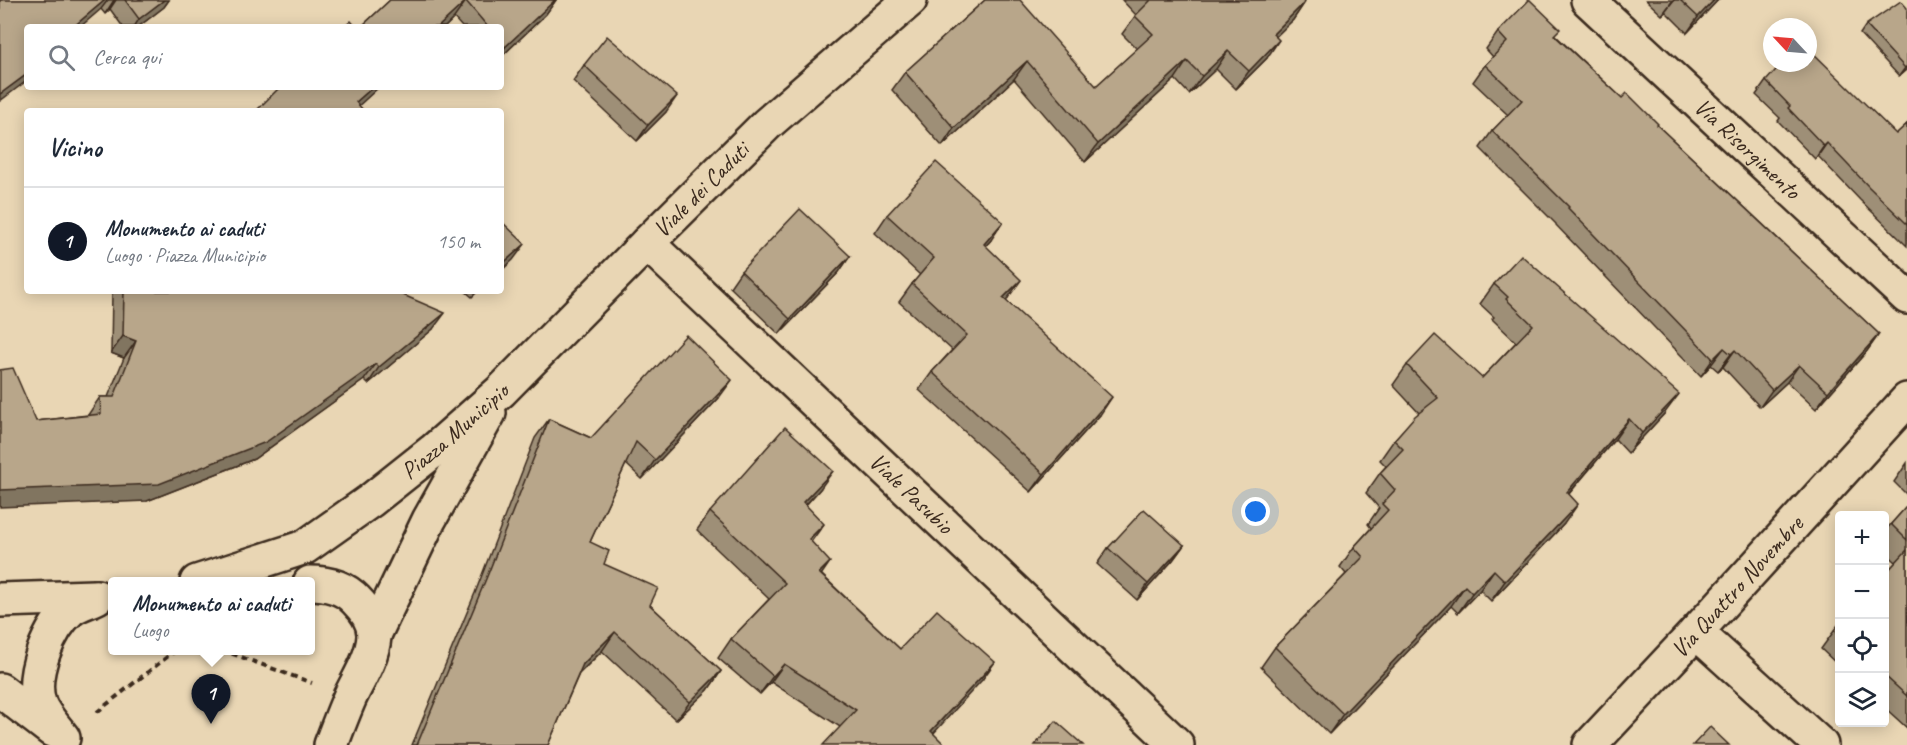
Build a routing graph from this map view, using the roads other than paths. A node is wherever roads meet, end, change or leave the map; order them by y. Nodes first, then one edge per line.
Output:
1 (910, 0) edge
2 (1588, 0) edge
3 (647, 243) junction
4 (1907, 297) edge
5 (501, 391) junction
6 (1907, 400) edge
7 (212, 577) edge
8 (315, 583) edge
9 (105, 596) edge
10 (0, 600) edge
11 (1696, 632) junction
12 (374, 635) junction
13 (0, 690) edge
14 (66, 742) edge
15 (331, 745) edge
16 (1177, 745) edge
17 (1590, 745) edge
18 (1821, 745) edge

1 - 3 street, Viale dei Caduti
2 - 4 street, Via Risorgimento
3 - 5 street, Viale dei Caduti
3 - 16 street, Viale Pasubio
5 - 7 street, Piazza Municipio
5 - 12 street, Piazza Municipio
6 - 11 street, Via Quattro Novembre
8 - 12 street
9 - 10 street
9 - 14 street
11 - 17 street, Via Quattro Novembre
11 - 18 street
12 - 15 street, Piazza Municipio
13 - 14 street

